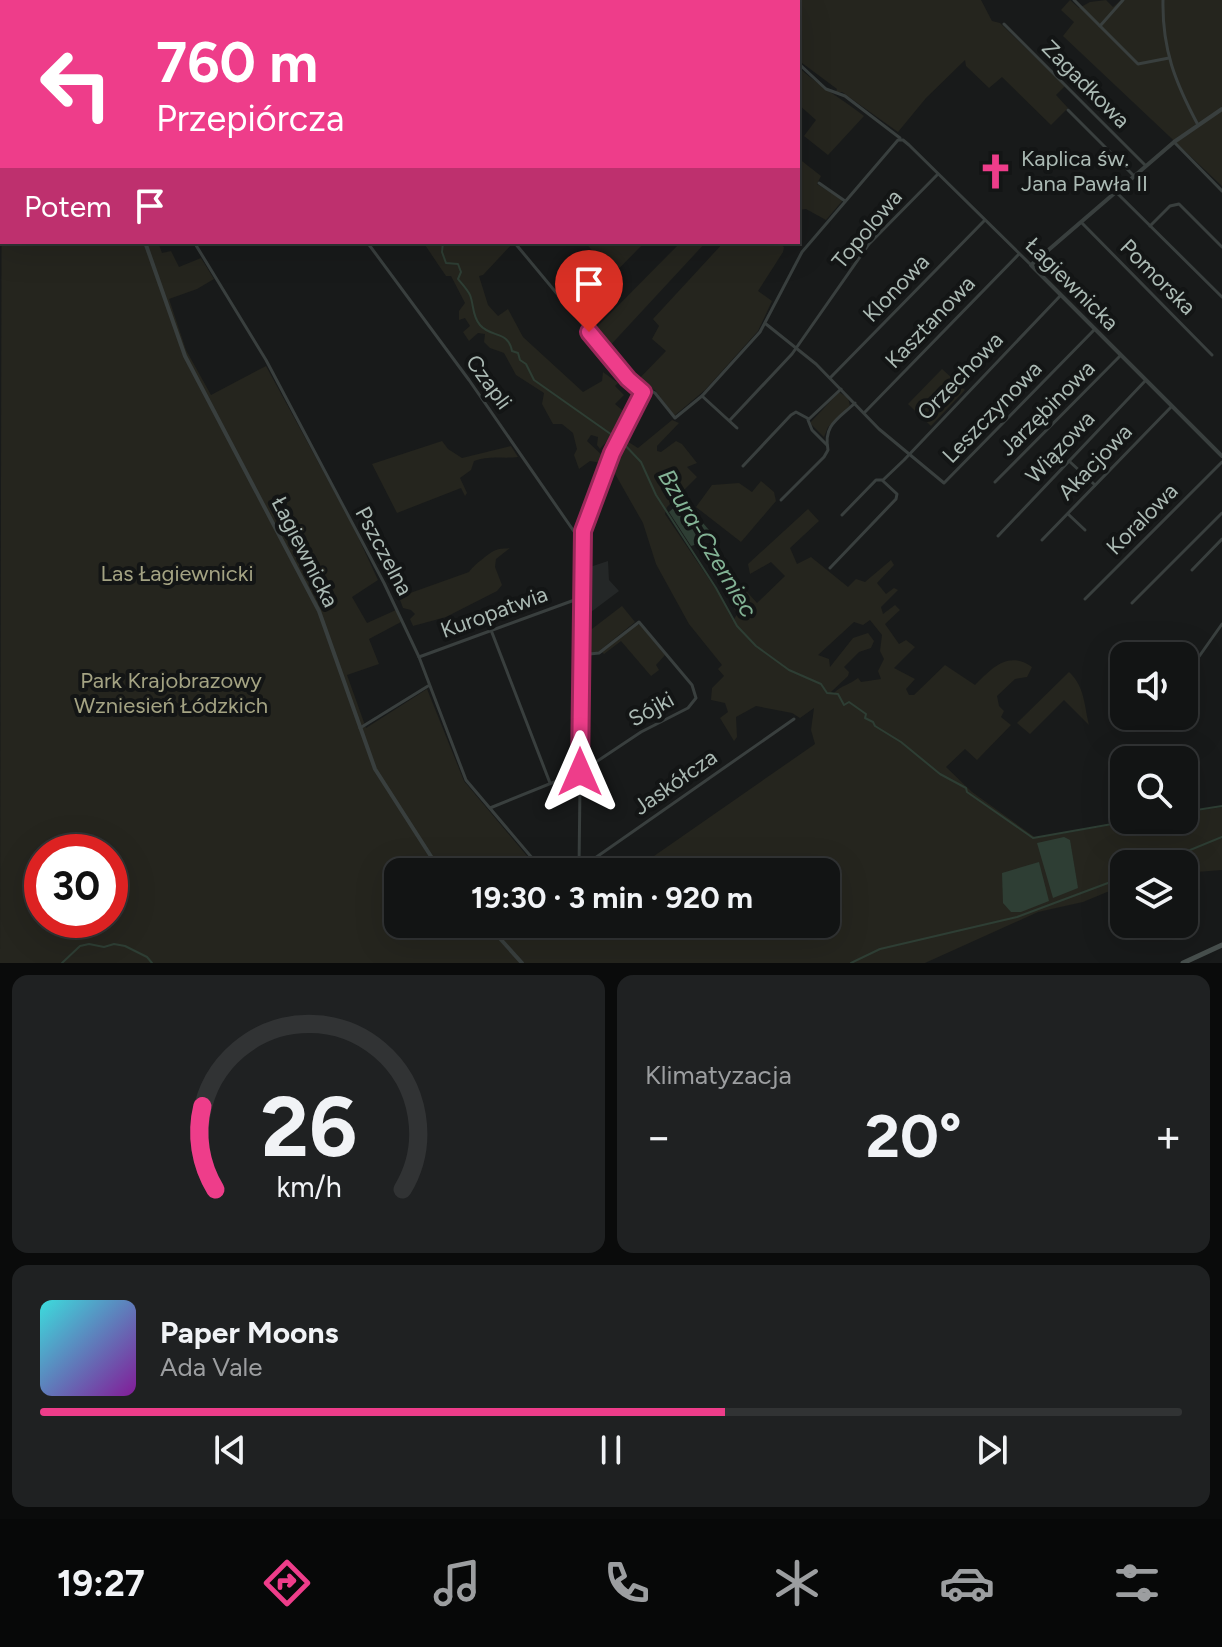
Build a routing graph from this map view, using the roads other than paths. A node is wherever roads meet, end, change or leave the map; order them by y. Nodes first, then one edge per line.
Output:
1 (1074, 0) edge
2 (1123, 0) edge
3 (1163, 0) edge
4 (1004, 24) dead end
5 (1100, 26) junction
6 (1169, 58) junction
7 (800, 65) edge
8 (1222, 109) edge
9 (1068, 110) dead end
10 (1198, 125) junction
11 (899, 139) junction
12 (1174, 142) junction
13 (1146, 166) junction
14 (938, 174) junction
15 (1134, 176) junction
16 (819, 183) dead end
17 (1222, 191) edge
18 (1116, 192) junction
19 (845, 201) junction
20 (985, 221) junction
21 (1081, 222) junction
22 (1150, 226) junction
23 (146, 244) edge
24 (195, 244) edge
25 (368, 244) edge
26 (516, 244) edge
27 (1222, 247) edge
28 (1019, 254) junction
29 (1031, 265) junction
30 (1061, 295) junction
31 (1222, 297) edge
32 (766, 324) junction
33 (1095, 329) junction
34 (797, 348) junction
35 (1121, 355) junction
36 (1212, 355) dead end
37 (830, 378) junction
38 (1146, 380) junction
39 (841, 389) junction
40 (643, 392) junction
41 (702, 396) junction
42 (855, 403) junction
43 (1172, 406) junction
44 (864, 413) junction
45 (730, 420) junction
46 (808, 420) junction
47 (737, 428) dead end
48 (827, 445) junction
49 (909, 453) junction
50 (1222, 457) edge
51 (1069, 461) junction
52 (743, 466) dead end
53 (883, 480) junction
54 (995, 482) dead end
55 (1095, 485) junction
56 (781, 500) dead end
57 (1222, 513) edge
58 (1068, 514) junction
59 (842, 515) dead end
60 (583, 529) junction
61 (1085, 530) dead end
62 (575, 531) junction
63 (998, 536) dead end
64 (1222, 539) edge
65 (1042, 540) dead end
66 (582, 543) junction
67 (830, 568) dead end
68 (1192, 570) dead end
69 (581, 598) junction
70 (1085, 599) dead end
71 (1132, 603) dead end
72 (1222, 624) edge
73 (490, 629) junction
74 (580, 655) junction
75 (419, 657) junction
76 (1198, 658) dead end
77 (428, 686) junction
78 (794, 719) dead end
79 (360, 729) junction
80 (580, 772) junction
81 (550, 783) junction
82 (490, 808) junction
83 (432, 858) edge
84 (532, 858) edge
85 (577, 858) edge
86 (596, 858) edge
87 (500, 938) edge
88 (1222, 945) edge
89 (522, 963) edge
90 (1183, 963) edge

1 - 5 street
2 - 5 street
3 - 6 street
4 - 13 street, Zagadkowa
5 - 6 street
6 - 10 street
7 - 11 street, Łagiewnicka
8 - 10 street
9 - 15 street
10 - 12 street
11 - 14 street, Łagiewnicka
11 - 19 street
12 - 13 street
12 - 17 street
13 - 15 street
14 - 20 street, Łagiewnicka
14 - 34 street, Topolowa
15 - 18 street
16 - 19 street
18 - 21 street
18 - 22 street
19 - 32 street
20 - 28 street, Łagiewnicka
20 - 37 street, Klonowa
21 - 29 street
21 - 36 street, Pomorska
22 - 27 street
22 - 31 street
23 - 79 street, Łagiewnicka
24 - 75 street, Pszczelna
25 - 62 street, Czapli
26 - 40 street
28 - 29 street, Łagiewnicka
28 - 44 street, Kasztanowa
29 - 30 street, Łagiewnicka
30 - 33 street, Łagiewnicka
30 - 49 street, Orzechowa
32 - 34 street
32 - 41 street
33 - 35 street, Łagiewnicka
33 - 49 street, Leszczynowa
34 - 37 street
34 - 45 street, Topolowa
35 - 38 street, Łagiewnicka
35 - 54 street, Jarzębinowa
37 - 39 street
38 - 43 street, Łagiewnicka
38 - 51 street, Wiązowa
39 - 42 street
39 - 46 street
40 - 41 street
40 - 60 street
41 - 45 street
42 - 44 street
42 - 48 street
43 - 50 street, Łagiewnicka
43 - 55 street, Akacjowa
44 - 49 street
45 - 47 street
46 - 48 street
46 - 52 street
48 - 56 street
49 - 53 street, Orzechowa
50 - 70 street, Koralowa
51 - 55 street
51 - 63 street, Wiązowa
53 - 59 street, Orzechowa
53 - 67 street
55 - 58 street, Akacjowa
57 - 71 street
58 - 61 street
58 - 65 street, Akacjowa
60 - 62 street
60 - 66 street
62 - 66 street, Czapli
64 - 68 street
66 - 69 street
69 - 73 street, Kuropatwia
69 - 74 street
72 - 76 street
73 - 75 street, Kuropatwia
73 - 81 street
74 - 80 street
74 - 80 street, Sójki
75 - 77 street, Pszczelna
77 - 79 street
77 - 82 street, Pszczelna
78 - 86 street, Jaskółcza
79 - 83 street, Łagiewnicka
80 - 81 street, Sójki
80 - 85 street
81 - 82 street, Sójki
82 - 84 street, Pszczelna
87 - 89 street
88 - 90 main road

